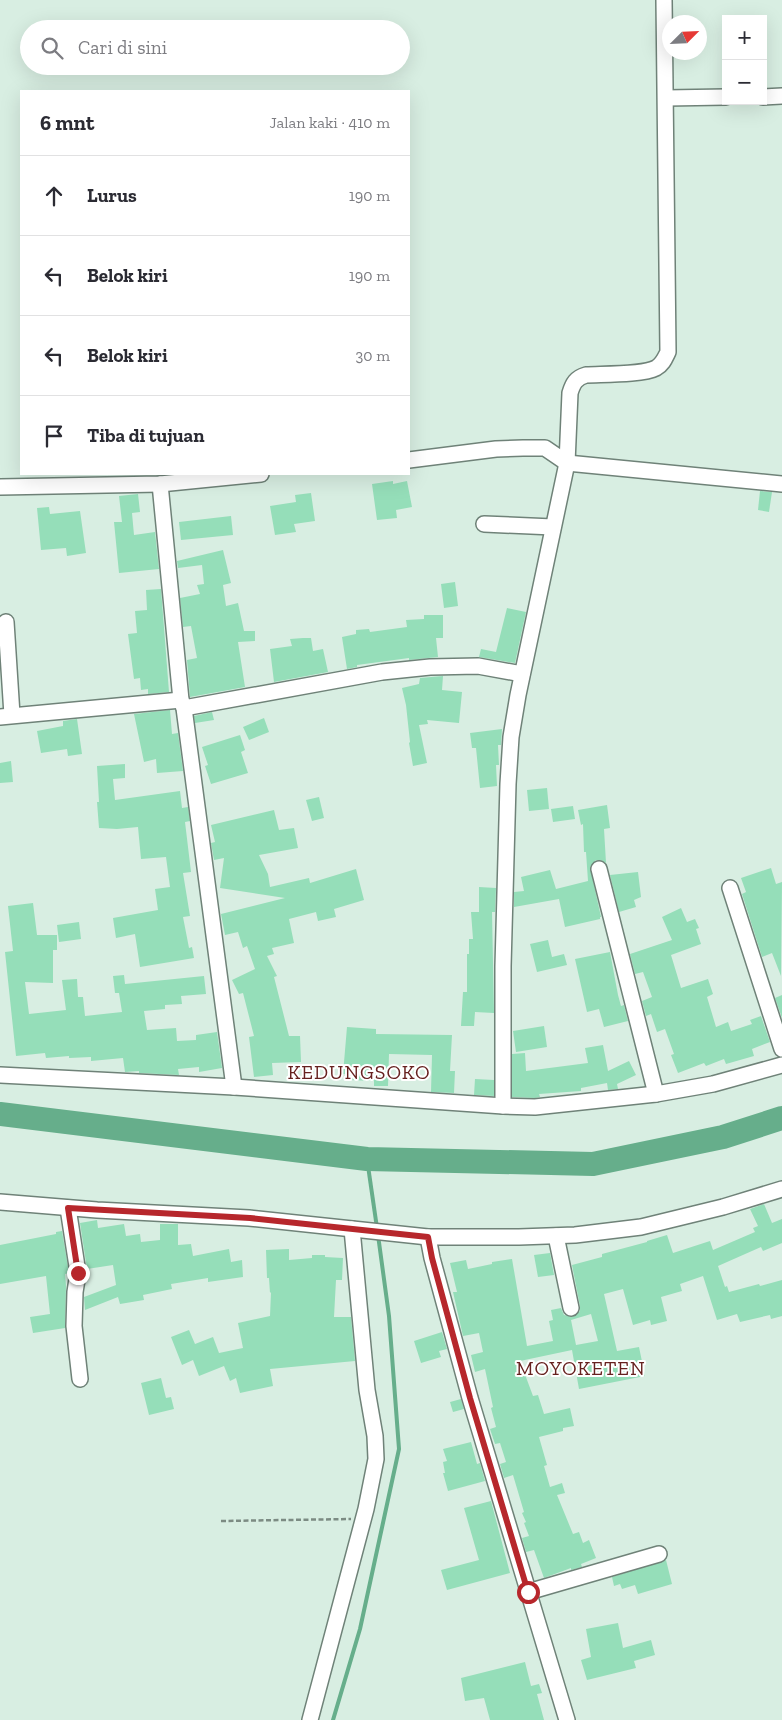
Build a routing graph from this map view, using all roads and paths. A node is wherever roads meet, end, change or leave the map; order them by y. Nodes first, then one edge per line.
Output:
1 (664, 0) edge
2 (782, 96) edge
3 (722, 97) edge
4 (767, 97) edge
5 (666, 98) junction
6 (410, 460) edge
7 (567, 463) junction
8 (251, 475) edge
9 (160, 484) junction
10 (782, 484) edge
11 (0, 488) edge
12 (484, 524) dead end
13 (553, 527) junction
14 (6, 622) dead end
15 (522, 674) junction
16 (183, 704) junction
17 (6, 716) edge
18 (599, 869) dead end
19 (730, 888) dead end
20 (782, 1049) edge
21 (782, 1065) edge
22 (0, 1076) edge
23 (234, 1088) junction
24 (656, 1094) junction
25 (503, 1106) junction
26 (782, 1189) edge
27 (0, 1202) edge
28 (68, 1208) junction
29 (355, 1229) junction
30 (556, 1236) junction
31 (428, 1237) junction
32 (571, 1308) dead end
33 (80, 1379) dead end
34 (364, 1516) junction
35 (221, 1521) dead end
36 (659, 1554) dead end
37 (528, 1592) junction
38 (310, 1720) edge
39 (567, 1720) edge

1 - 5 street
2 - 4 street
3 - 5 street
5 - 7 street
6 - 7 street
7 - 10 street
7 - 13 street
8 - 9 street
9 - 11 street
9 - 16 street
12 - 13 street
13 - 15 street
14 - 17 street
15 - 16 street
15 - 25 street
16 - 17 street
16 - 23 street
18 - 24 street
19 - 20 street
21 - 24 street
22 - 23 street
23 - 25 street
24 - 25 street
26 - 30 street
27 - 28 street
28 - 29 street
28 - 33 street
29 - 31 street
29 - 34 street
30 - 31 street
30 - 32 street
31 - 37 street
34 - 35 path
34 - 38 street
36 - 37 street
37 - 39 street

